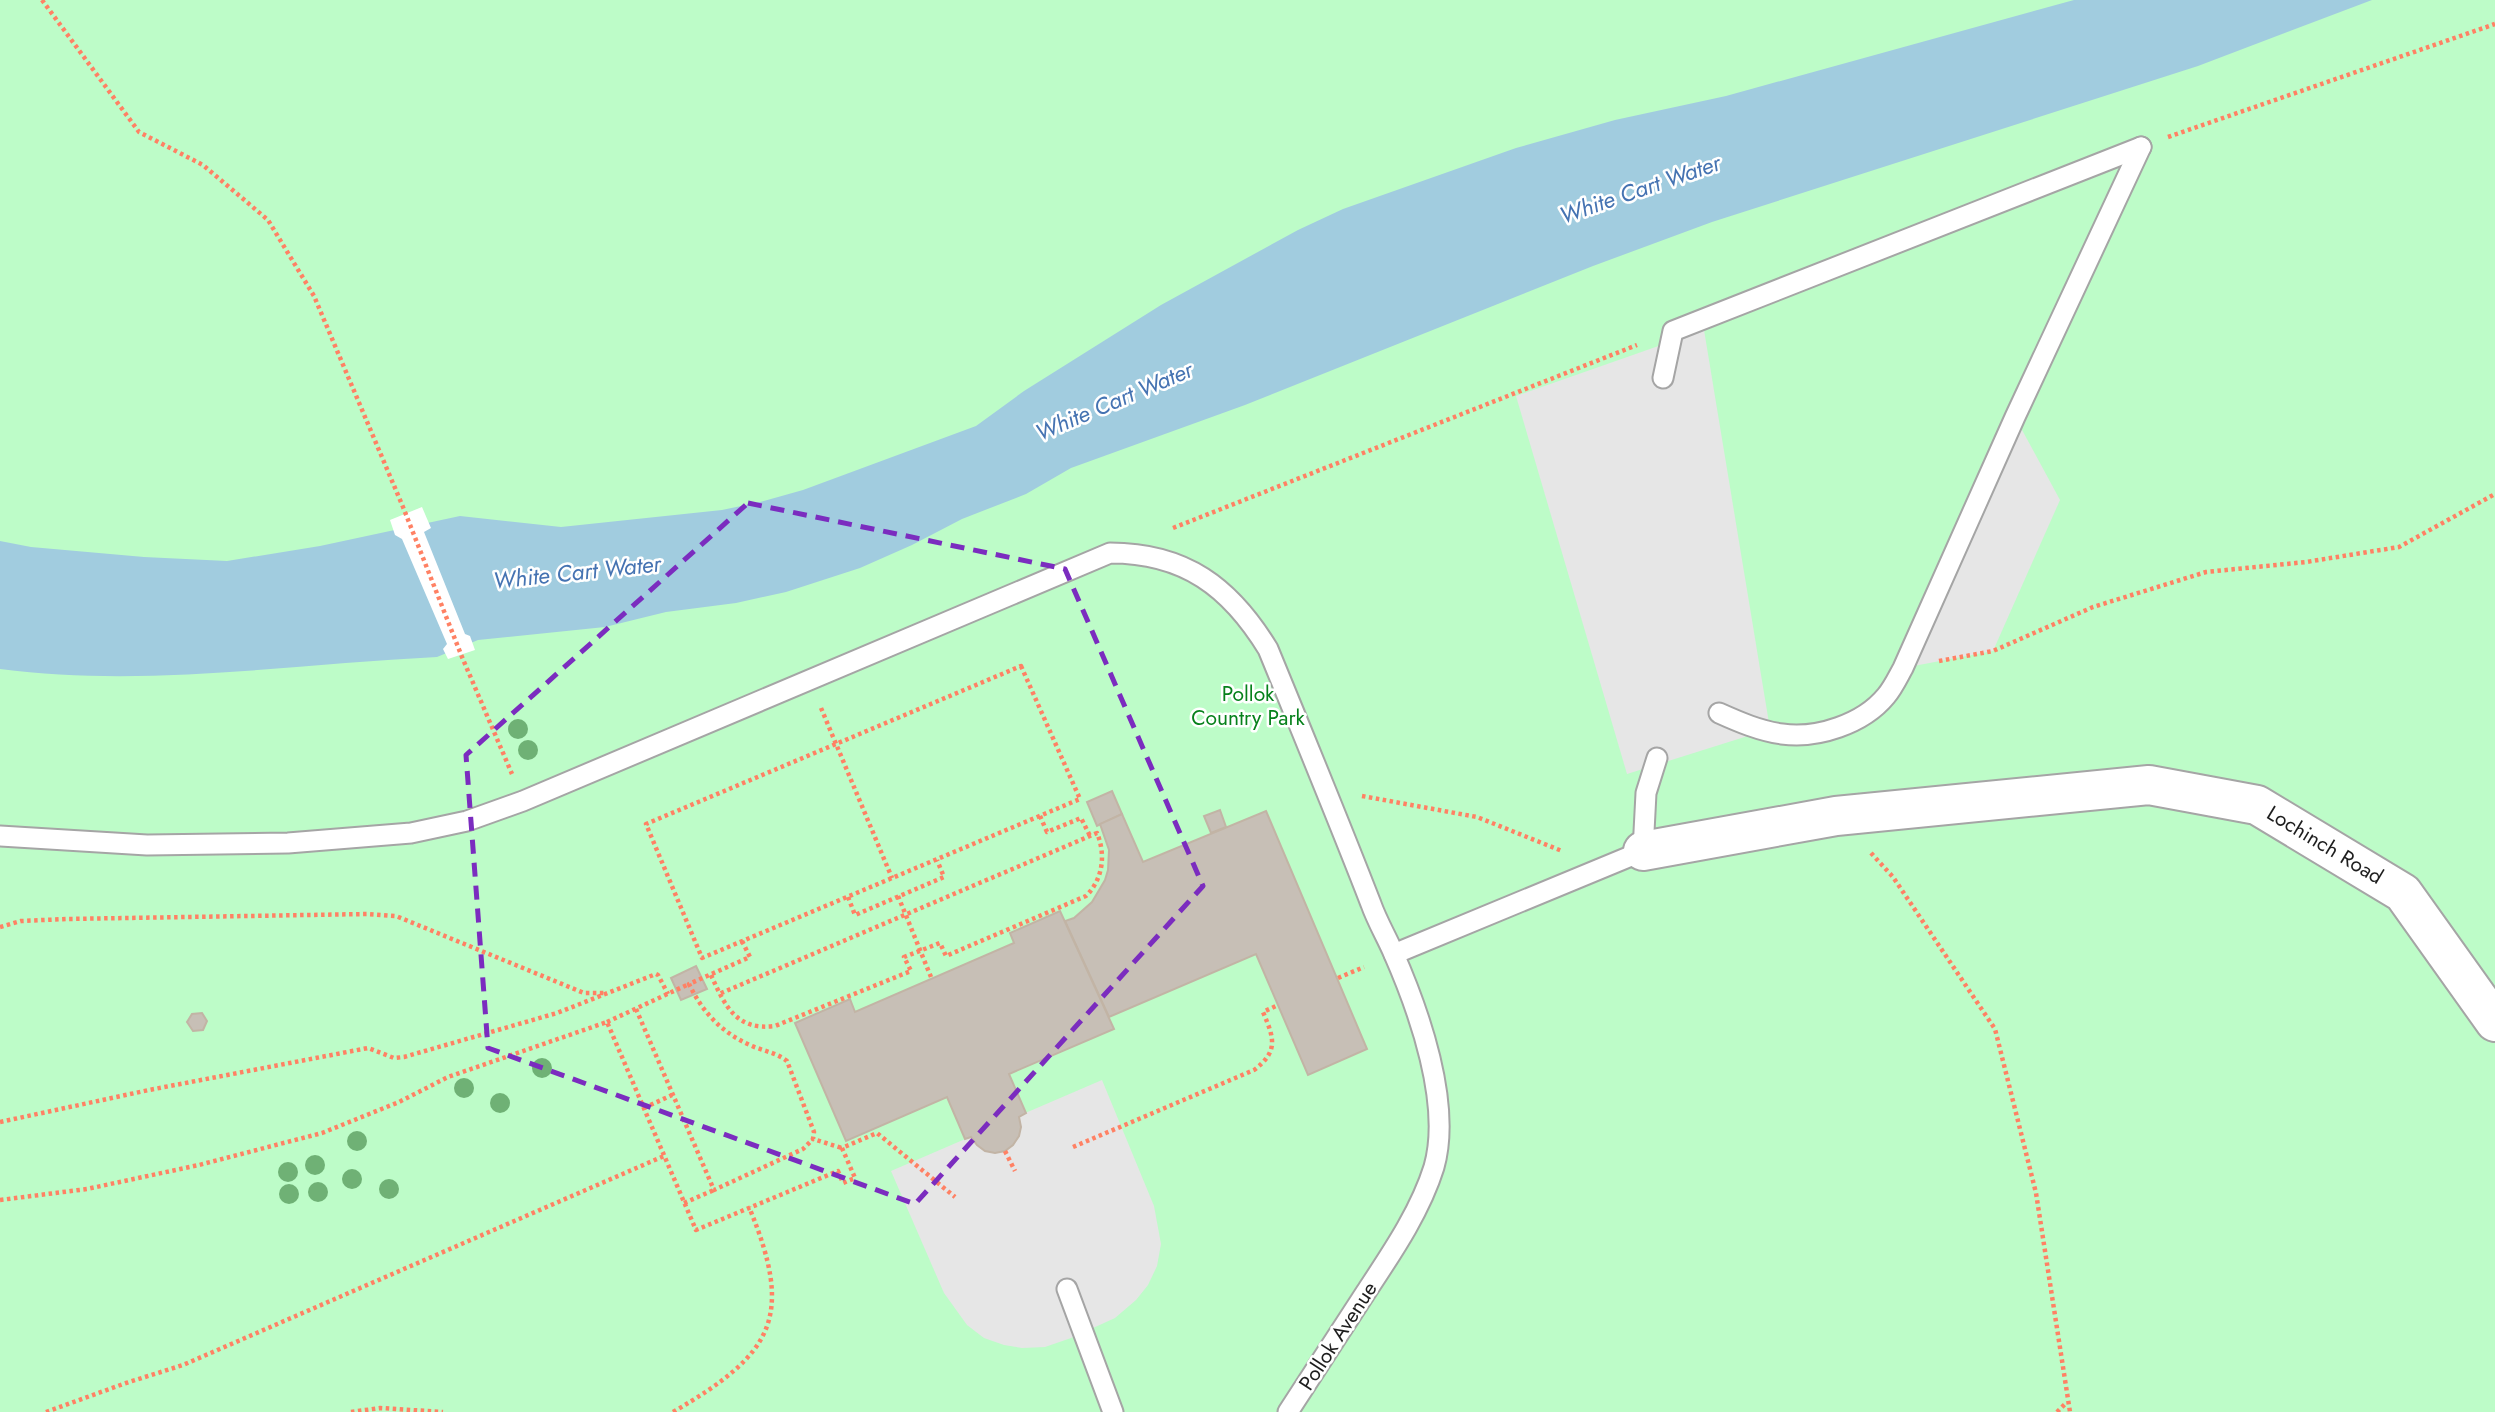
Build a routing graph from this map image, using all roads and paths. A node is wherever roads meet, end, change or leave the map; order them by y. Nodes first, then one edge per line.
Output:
1 (42, 0) edge
2 (2495, 24) edge
3 (2141, 147) junction
4 (1673, 331) junction
5 (1663, 378) dead end
6 (2495, 494) edge
7 (1110, 553) junction
8 (1903, 668) junction
9 (822, 711) dead end
10 (1719, 713) dead end
11 (836, 744) junction
12 (1657, 758) dead end
13 (1326, 792) junction
14 (523, 801) junction
15 (1040, 816) junction
16 (1836, 816) junction
17 (0, 836) edge
18 (1090, 836) junction
19 (1643, 851) junction
20 (937, 859) junction
21 (1596, 869) junction
22 (892, 878) junction
23 (848, 897) junction
24 (898, 897) junction
25 (906, 914) junction
26 (0, 927) edge
27 (743, 941) junction
28 (921, 951) junction
29 (1394, 954) junction
30 (711, 975) junction
31 (931, 977) dead end
32 (690, 984) junction
33 (608, 993) junction
34 (668, 994) junction
35 (719, 994) junction
36 (1278, 1005) dead end
37 (636, 1009) junction
38 (607, 1022) junction
39 (2495, 1022) edge
40 (672, 1095) junction
41 (644, 1108) junction
42 (0, 1122) edge
43 (813, 1139) junction
44 (1073, 1147) dead end
45 (842, 1148) junction
46 (1005, 1151) dead end
47 (664, 1156) junction
48 (1015, 1171) dead end
49 (714, 1190) junction
50 (955, 1197) dead end
51 (0, 1200) edge
52 (684, 1203) junction
53 (749, 1208) junction
54 (1068, 1289) dead end
55 (2068, 1401) junction
56 (46, 1412) edge
57 (351, 1412) edge
58 (443, 1412) edge
59 (673, 1412) edge
60 (1113, 1412) edge
61 (1288, 1412) edge
62 (2057, 1412) edge
63 (2070, 1412) edge

1 - 14 path
2 - 3 path
3 - 4 lane
3 - 8 lane
4 - 5 lane
4 - 7 path
6 - 8 path
7 - 13 lane, Pollok Avenue
7 - 14 lane
8 - 10 lane
9 - 11 path
11 - 15 path
11 - 22 path
11 - 27 path
12 - 19 lane
13 - 21 path
13 - 29 lane, Pollok Avenue
14 - 17 lane
15 - 18 path
15 - 20 path
16 - 19 street, Lochinch Road
16 - 39 street, Lochinch Road
16 - 55 path
18 - 25 path
18 - 28 path
19 - 21 lane
20 - 22 path
20 - 24 path
21 - 29 lane
22 - 23 path
23 - 24 path
23 - 27 path
24 - 25 path
25 - 28 path
25 - 35 path
26 - 33 path
27 - 30 path
28 - 31 path
28 - 35 path
29 - 61 lane, Pollok Avenue
30 - 32 path
30 - 35 path
32 - 34 path
32 - 43 path
33 - 34 path
33 - 42 path
34 - 37 path
36 - 44 path
37 - 38 path
37 - 40 path
38 - 41 path
38 - 51 path
40 - 41 path
40 - 49 path
41 - 47 path
43 - 45 path
43 - 49 path
45 - 50 path
45 - 53 path
46 - 48 path
47 - 52 path
47 - 56 path
49 - 52 path
52 - 53 path
53 - 59 path
54 - 60 lane
55 - 62 path
55 - 63 path
57 - 58 path

